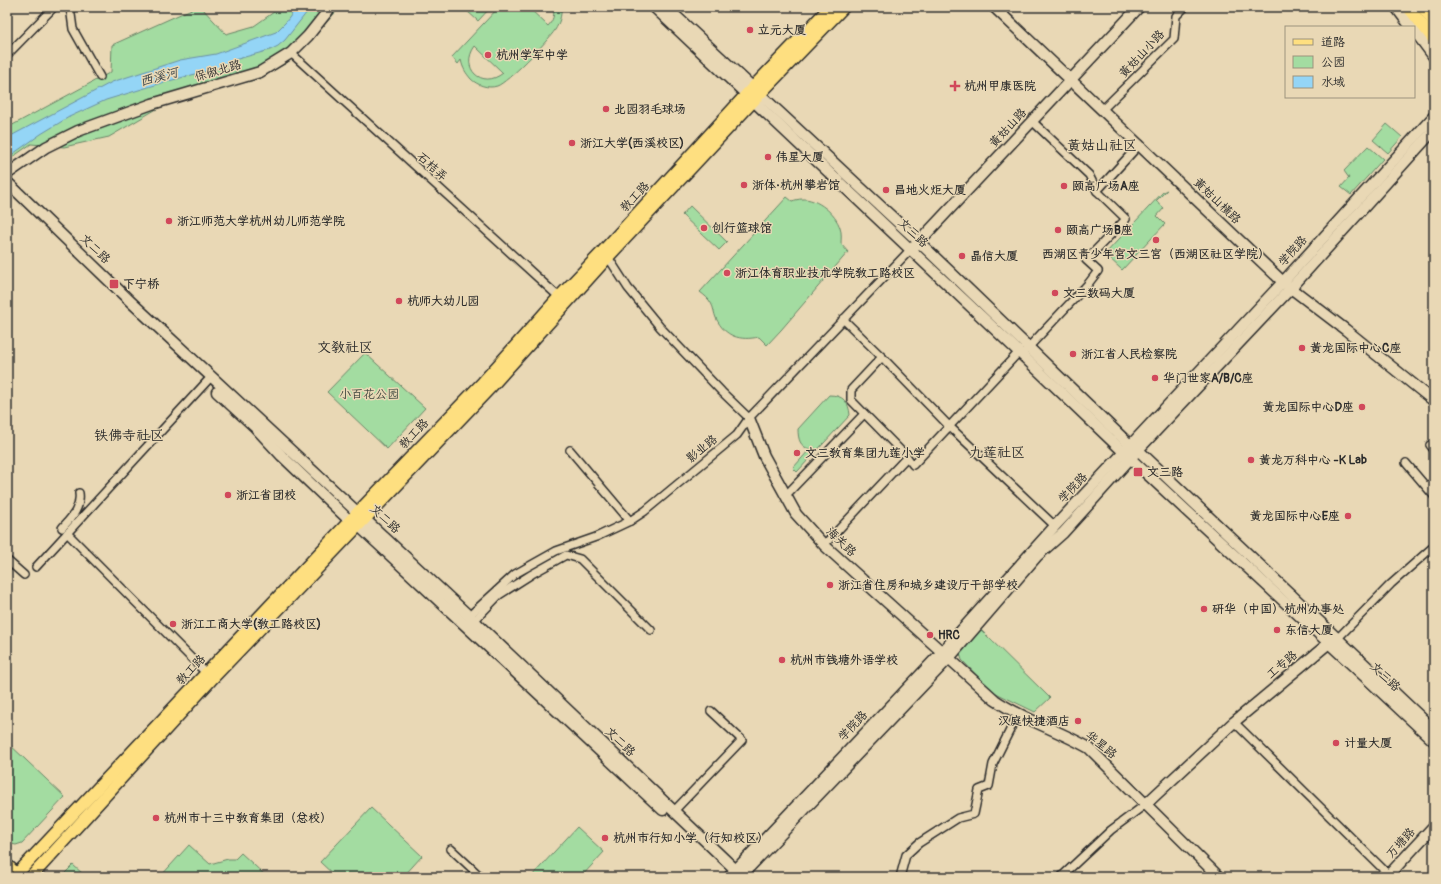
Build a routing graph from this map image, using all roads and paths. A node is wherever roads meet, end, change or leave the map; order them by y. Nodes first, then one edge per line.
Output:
1 (54, 7) edge
2 (70, 7) edge
3 (331, 7) edge
4 (654, 7) edge
5 (666, 7) edge
6 (830, 7) edge
7 (844, 7) edge
8 (994, 7) edge
9 (1139, 7) edge
10 (1185, 7) edge
11 (1396, 7) edge
12 (1408, 7) edge
13 (1422, 7) edge
14 (1434, 23) edge
15 (1410, 26) edge
16 (1415, 31) edge
17 (1434, 40) edge
18 (291, 53) junction
19 (7, 55) edge
20 (1434, 56) edge
21 (100, 77) dead end
22 (1071, 80) junction
23 (753, 94) junction
24 (1102, 110) junction
25 (1434, 116) edge
26 (1032, 121) junction
27 (1434, 130) edge
28 (1140, 144) junction
29 (7, 174) edge
30 (7, 182) edge
31 (7, 189) edge
32 (1097, 191) junction
33 (919, 242) junction
34 (911, 249) junction
35 (608, 257) junction
36 (1287, 285) junction
37 (559, 297) junction
38 (843, 319) junction
39 (1023, 351) junction
40 (882, 357) junction
41 (209, 380) junction
42 (1434, 401) edge
43 (864, 414) junction
44 (749, 418) junction
45 (949, 426) junction
46 (570, 450) dead end
47 (1131, 452) junction
48 (906, 457) junction
49 (1406, 463) dead end
50 (1434, 481) edge
51 (1427, 487) junction
52 (79, 493) dead end
53 (784, 494) junction
54 (1434, 496) edge
55 (358, 519) junction
56 (630, 520) junction
57 (1055, 526) junction
58 (65, 530) junction
59 (824, 545) junction
60 (1434, 546) edge
61 (7, 560) edge
62 (36, 567) dead end
63 (24, 575) dead end
64 (472, 618) junction
65 (651, 630) dead end
66 (1334, 640) junction
67 (945, 655) junction
68 (206, 673) junction
69 (711, 711) dead end
70 (1018, 714) junction
71 (1234, 722) junction
72 (1434, 730) edge
73 (1434, 741) edge
74 (1146, 804) junction
75 (674, 811) junction
76 (1434, 826) edge
77 (450, 849) dead end
78 (7, 865) edge
79 (737, 875) edge
80 (16, 876) edge
81 (1388, 876) edge
82 (31, 877) edge
83 (481, 877) edge
84 (900, 877) edge
85 (1061, 877) edge
86 (1219, 877) edge

1 - 19 street
2 - 21 street
3 - 18 main road, 保俶北路
4 - 23 main road, 文三路
5 - 23 main road, 文三路
6 - 23 main road, 教工路
7 - 23 main road, 教工路
8 - 22 main road, 黄姑山横路
9 - 22 main road, 黄姑山路
10 - 24 street, 黄姑山小路
11 - 15 main road
12 - 17 main road
13 - 14 main road
16 - 20 main road
18 - 29 main road, 保俶北路
18 - 37 street, 石桔弄
22 - 24 main road, 黄姑山横路
22 - 26 main road, 黄姑山路
23 - 33 main road, 文三路
23 - 34 main road, 文三路
23 - 35 main road, 教工路
23 - 37 main road, 教工路
24 - 28 main road, 黄姑山横路
25 - 36 main road, 学院路
26 - 32 street
26 - 33 main road, 黄姑山路
27 - 36 main road, 学院路
28 - 32 street
28 - 36 main road, 黄姑山横路
30 - 41 main road, 文二路
31 - 41 main road, 文二路
32 - 39 street
33 - 34 main road, 黄姑山路
33 - 39 main road, 文三路
34 - 38 street, 影业路
34 - 39 main road, 文三路
35 - 44 street
35 - 55 main road, 教工路
36 - 42 main road, 黄姑山横路
36 - 47 main road, 学院路
37 - 55 main road, 教工路
38 - 40 street
38 - 44 street, 影业路
39 - 45 street
39 - 47 main road, 文三路
40 - 43 street
40 - 45 street
41 - 55 main road, 文二路
41 - 58 street
43 - 48 street
43 - 53 street
44 - 53 main road, 海关路
44 - 56 street, 影业路
45 - 48 street
45 - 57 street
46 - 56 street
47 - 57 main road, 学院路
47 - 66 main road, 文三路
47 - 67 main road, 学院路
48 - 59 street
49 - 51 street
50 - 51 street
51 - 54 street
52 - 58 street
53 - 59 main road, 海关路
55 - 64 main road, 文二路
55 - 68 main road, 教工路
55 - 79 main road, 文二路
55 - 82 main road, 教工路
56 - 64 street, 影业路
57 - 67 main road, 学院路
58 - 62 street
58 - 68 street
59 - 67 main road, 海关路
60 - 66 street, 工专路
61 - 63 street
64 - 65 street
64 - 75 main road, 文二路
66 - 71 main road, 工专路
66 - 72 main road, 文三路
66 - 73 main road, 文三路
67 - 70 main road, 华星路
67 - 79 main road, 学院路
68 - 80 main road, 教工路
69 - 75 street
70 - 74 main road, 华星路
70 - 84 street
71 - 74 main road, 工专路
71 - 81 street
74 - 85 street
74 - 86 main road, 华星路
75 - 79 main road, 文二路
76 - 81 main road, 万塘路
77 - 83 street
78 - 80 main road

